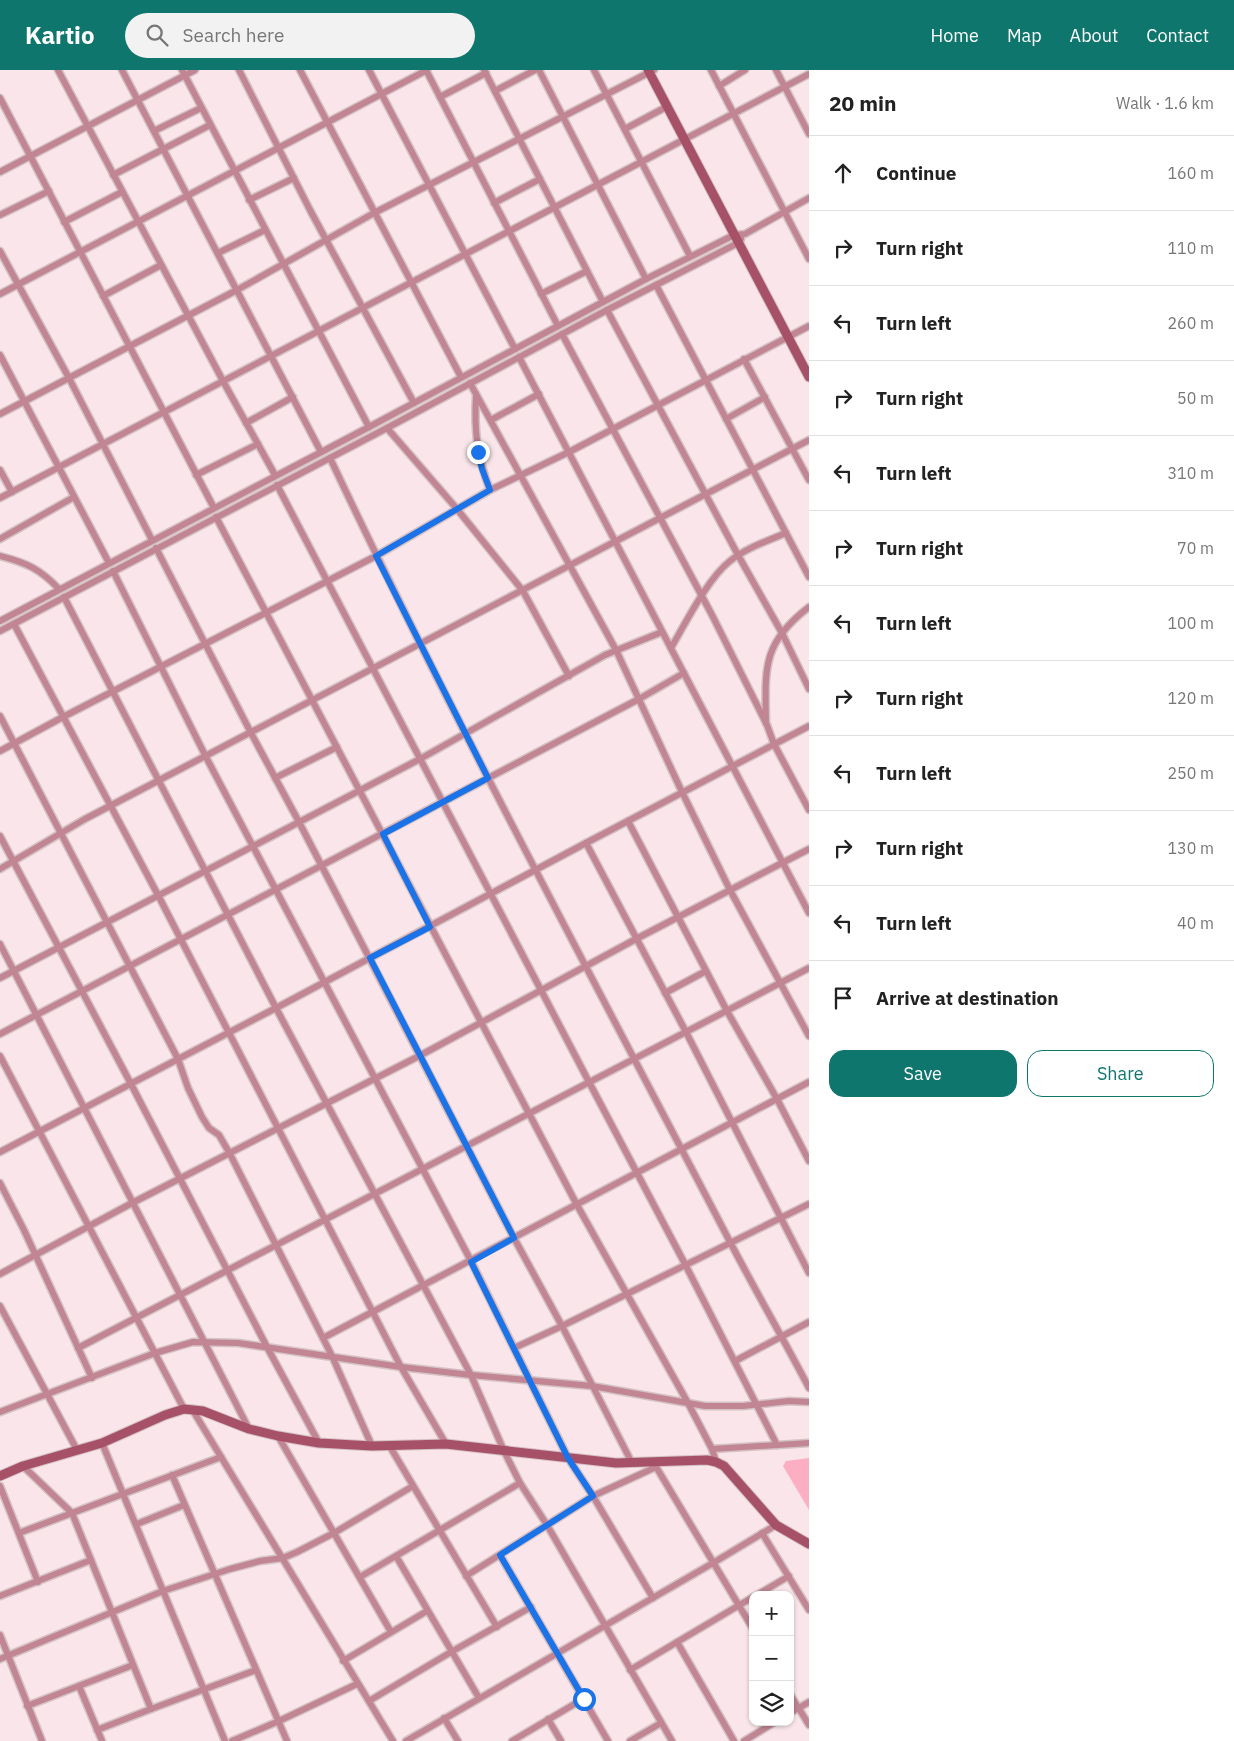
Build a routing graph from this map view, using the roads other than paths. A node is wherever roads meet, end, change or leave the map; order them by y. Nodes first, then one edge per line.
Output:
1 (60, 70) edge
2 (122, 70) edge
3 (195, 70) edge
4 (239, 70) edge
5 (300, 70) edge
6 (369, 70) edge
7 (426, 70) edge
8 (535, 70) edge
9 (540, 70) edge
10 (594, 70) edge
11 (711, 70) edge
12 (745, 70) edge
13 (776, 70) edge
14 (651, 71) edge
15 (485, 72) edge
16 (183, 73) edge
17 (809, 74) edge
18 (719, 86) junction
19 (785, 87) junction
20 (495, 91) junction
21 (381, 94) junction
22 (607, 94) junction
23 (440, 97) junction
24 (0, 98) edge
25 (138, 100) junction
26 (668, 106) junction
27 (201, 108) junction
28 (734, 113) junction
29 (563, 117) junction
30 (327, 122) junction
31 (210, 125) junction
32 (87, 126) junction
33 (625, 129) junction
34 (154, 131) junction
35 (809, 133) edge
36 (519, 139) junction
37 (685, 139) junction
38 (279, 148) junction
39 (163, 149) junction
40 (30, 156) junction
41 (473, 162) junction
42 (642, 162) junction
43 (0, 172) edge
44 (234, 172) junction
45 (113, 175) junction
46 (294, 178) junction
47 (540, 179) junction
48 (429, 184) junction
49 (598, 186) junction
50 (49, 191) junction
51 (122, 192) junction
52 (188, 196) junction
53 (809, 198) edge
54 (249, 200) junction
55 (494, 203) junction
56 (555, 208) junction
57 (784, 212) junction
58 (374, 213) junction
59 (0, 216) edge
60 (138, 221) junction
61 (64, 222) junction
62 (265, 230) junction
63 (508, 232) junction
64 (736, 239) junction
65 (327, 240) junction
66 (0, 251) edge
67 (80, 252) junction
68 (218, 253) junction
69 (466, 254) junction
70 (690, 256) junction
71 (809, 259) edge
72 (161, 265) junction
73 (283, 265) junction
74 (587, 271) junction
75 (646, 279) junction
76 (411, 283) junction
77 (18, 285) junction
78 (656, 285) junction
79 (237, 290) junction
80 (0, 294) edge
81 (541, 294) junction
82 (103, 296) junction
83 (603, 302) junction
84 (363, 307) junction
85 (607, 310) junction
86 (188, 316) junction
87 (558, 326) junction
88 (809, 326) edge
89 (318, 330) junction
90 (562, 334) junction
91 (788, 337) junction
92 (130, 346) junction
93 (515, 348) junction
94 (0, 355) edge
95 (271, 355) junction
96 (519, 357) junction
97 (744, 359) junction
98 (461, 377) junction
99 (809, 377) edge
100 (69, 378) junction
101 (705, 380) junction
102 (223, 381) junction
103 (470, 383) junction
104 (476, 394) junction
105 (539, 394) junction
106 (293, 397) junction
107 (765, 397) junction
108 (24, 402) junction
109 (414, 403) junction
110 (659, 405) junction
111 (164, 413) junction
112 (0, 414) edge
113 (726, 419) junction
114 (491, 420) junction
115 (246, 423) junction
116 (369, 427) junction
117 (387, 428) junction
118 (613, 429) junction
119 (809, 440) edge
120 (258, 444) junction
121 (103, 445) junction
122 (792, 449) junction
123 (321, 452) junction
124 (569, 452) junction
125 (330, 458) junction
126 (58, 467) junction
127 (752, 469) junction
128 (0, 470) edge
129 (196, 475) junction
130 (520, 475) junction
131 (275, 476) junction
132 (809, 480) edge
133 (277, 485) junction
134 (490, 490) junction
135 (12, 492) junction
136 (705, 494) junction
137 (74, 497) junction
138 (0, 498) edge
139 (214, 508) junction
140 (457, 509) junction
141 (216, 517) junction
142 (660, 518) junction
143 (786, 533) junction
144 (0, 539) edge
145 (152, 540) junction
146 (615, 541) junction
147 (156, 548) junction
148 (738, 555) junction
149 (0, 556) edge
150 (376, 556) junction
151 (108, 563) junction
152 (570, 565) junction
153 (113, 571) junction
154 (809, 577) edge
155 (327, 581) junction
156 (59, 590) junction
157 (523, 591) junction
158 (702, 596) junction
159 (64, 598) junction
160 (809, 607) edge
161 (267, 613) junction
162 (0, 621) edge
163 (14, 624) junction
164 (0, 631) edge
165 (662, 632) junction
166 (782, 633) junction
167 (205, 644) junction
168 (420, 644) junction
169 (671, 648) junction
170 (616, 650) junction
171 (160, 667) junction
172 (373, 669) junction
173 (684, 673) junction
174 (569, 676) junction
175 (809, 689) edge
176 (112, 692) junction
177 (639, 699) junction
178 (312, 701) junction
179 (0, 716) edge
180 (63, 717) junction
181 (766, 725) junction
182 (809, 726) edge
183 (251, 734) junction
184 (465, 735) junction
185 (14, 743) junction
186 (774, 744) junction
187 (337, 747) junction
188 (0, 751) edge
189 (206, 757) junction
190 (420, 759) junction
191 (733, 766) junction
192 (275, 778) junction
193 (488, 778) junction
194 (158, 782) junction
195 (359, 790) junction
196 (682, 792) junction
197 (443, 802) junction
198 (111, 806) junction
199 (809, 810) edge
200 (628, 821) junction
201 (299, 822) junction
202 (61, 833) junction
203 (383, 834) junction
204 (0, 836) edge
205 (586, 842) junction
206 (253, 846) junction
207 (809, 849) edge
208 (13, 862) junction
209 (783, 862) junction
210 (322, 866) junction
211 (0, 870) edge
212 (206, 870) junction
213 (536, 870) junction
214 (275, 890) junction
215 (730, 890) junction
216 (158, 895) junction
217 (491, 895) junction
218 (809, 913) edge
219 (228, 914) junction
220 (678, 917) junction
221 (108, 922) junction
222 (430, 927) junction
223 (180, 939) junction
224 (636, 939) junction
225 (0, 944) edge
226 (58, 948) junction
227 (370, 958) junction
228 (130, 966) junction
229 (586, 966) junction
230 (809, 968) edge
231 (13, 970) junction
232 (706, 971) junction
233 (0, 978) edge
234 (780, 982) junction
235 (324, 983) junction
236 (542, 990) junction
237 (81, 992) junction
238 (665, 993) junction
239 (276, 1008) junction
240 (727, 1011) junction
241 (36, 1014) junction
242 (481, 1023) junction
243 (229, 1032) junction
244 (686, 1032) junction
245 (0, 1034) edge
246 (809, 1036) edge
247 (421, 1055) junction
248 (0, 1056) edge
249 (178, 1059) junction
250 (635, 1059) junction
251 (374, 1078) junction
252 (589, 1082) junction
253 (809, 1082) edge
254 (131, 1084) junction
255 (777, 1099) junction
256 (326, 1103) junction
257 (84, 1108) junction
258 (529, 1114) junction
259 (733, 1123) junction
260 (279, 1128) junction
261 (39, 1131) junction
262 (467, 1146) junction
263 (683, 1149) junction
264 (0, 1152) edge
265 (230, 1154) junction
266 (809, 1160) edge
267 (422, 1169) junction
268 (637, 1173) junction
269 (180, 1178) junction
270 (0, 1183) edge
271 (375, 1194) junction
272 (134, 1202) junction
273 (809, 1204) edge
274 (577, 1205) junction
275 (780, 1218) junction
276 (326, 1220) junction
277 (90, 1227) junction
278 (514, 1238) junction
279 (730, 1242) junction
280 (276, 1246) junction
281 (35, 1255) junction
282 (471, 1262) junction
283 (686, 1264) junction
284 (228, 1271) junction
285 (809, 1273) edge
286 (0, 1274) edge
287 (423, 1286) junction
288 (626, 1294) junction
289 (181, 1296) junction
290 (0, 1306) edge
291 (373, 1312) junction
292 (138, 1318) junction
293 (809, 1322) edge
294 (562, 1326) junction
295 (781, 1336) junction
296 (323, 1338) junction
297 (205, 1342) junction
298 (267, 1347) junction
299 (78, 1348) junction
300 (514, 1348) junction
301 (155, 1353) junction
302 (332, 1356) junction
303 (736, 1361) junction
304 (401, 1367) junction
305 (471, 1375) junction
306 (92, 1378) junction
307 (530, 1380) junction
308 (592, 1386) junction
309 (809, 1388) edge
310 (47, 1395) junction
311 (688, 1402) junction
312 (809, 1402) edge
313 (757, 1404) junction
314 (188, 1409) junction
315 (0, 1412) edge
316 (250, 1429) junction
317 (278, 1436) junction
318 (102, 1443) junction
319 (319, 1443) junction
320 (809, 1443) edge
321 (446, 1444) junction
322 (389, 1445) junction
323 (777, 1445) junction
324 (372, 1446) junction
325 (712, 1449) junction
326 (77, 1450) junction
327 (504, 1451) junction
328 (221, 1457) junction
329 (568, 1458) junction
330 (716, 1462) junction
331 (632, 1463) junction
332 (655, 1464) junction
333 (23, 1466) junction
334 (172, 1475) junction
335 (0, 1476) edge
336 (520, 1483) junction
337 (0, 1486) edge
338 (413, 1486) junction
339 (124, 1493) junction
340 (593, 1496) junction
341 (184, 1504) junction
342 (72, 1513) junction
343 (137, 1524) junction
344 (547, 1525) junction
345 (776, 1525) junction
346 (439, 1530) junction
347 (334, 1533) junction
348 (762, 1533) junction
349 (18, 1534) junction
350 (809, 1544) edge
351 (500, 1555) junction
352 (396, 1556) junction
353 (283, 1558) junction
354 (91, 1560) junction
355 (713, 1563) junction
356 (214, 1575) junction
357 (466, 1576) junction
358 (789, 1576) junction
359 (360, 1577) junction
360 (38, 1582) junction
361 (164, 1591) junction
362 (764, 1591) edge
363 (0, 1596) edge
364 (653, 1598) junction
365 (749, 1599) edge
366 (739, 1605) junction
367 (531, 1607) junction
368 (809, 1610) edge
369 (427, 1611) junction
370 (112, 1612) junction
371 (749, 1622) edge
372 (605, 1625) junction
373 (497, 1626) junction
374 (391, 1632) junction
375 (0, 1635) edge
376 (677, 1642) junction
377 (451, 1652) junction
378 (557, 1653) junction
379 (8, 1656) junction
380 (0, 1659) edge
381 (343, 1661) junction
382 (133, 1665) junction
383 (256, 1670) junction
384 (630, 1670) junction
385 (357, 1684) junction
386 (79, 1686) junction
387 (203, 1690) junction
388 (479, 1698) junction
389 (584, 1699) junction
390 (794, 1700) edge
391 (369, 1701) junction
392 (809, 1702) edge
393 (27, 1706) junction
394 (799, 1708) junction
395 (151, 1709) junction
396 (794, 1711) edge
397 (444, 1718) junction
398 (548, 1719) junction
399 (279, 1721) junction
400 (660, 1723) junction
401 (809, 1725) edge
402 (769, 1726) edge
403 (97, 1730) junction
404 (42, 1741) edge
405 (102, 1741) edge
406 (225, 1741) edge
407 (232, 1741) edge
408 (287, 1741) edge
409 (393, 1741) edge
410 (406, 1741) edge
411 (458, 1741) edge
412 (512, 1741) edge
413 (561, 1741) edge
414 (608, 1741) edge
415 (630, 1741) edge
416 (672, 1741) edge
417 (734, 1741) edge
418 (744, 1741) edge

1 - 32 street
2 - 25 street
3 - 16 street
4 - 38 street
5 - 30 street
6 - 21 street
7 - 21 street
7 - 23 street
8 - 20 street
9 - 29 street
10 - 22 street
11 - 18 street
12 - 18 street
13 - 19 street
14 - 22 street
14 - 26 street
15 - 20 street
15 - 23 street
16 - 25 street
16 - 27 street
17 - 19 street
18 - 28 street
19 - 28 street
19 - 35 street
20 - 36 street
21 - 30 street
21 - 48 street
22 - 29 street
22 - 33 street
23 - 41 street
24 - 40 street
25 - 32 street
25 - 34 street
26 - 33 street
26 - 37 street
27 - 31 street
27 - 34 street
28 - 37 street
28 - 57 street
29 - 36 street
29 - 49 street
30 - 38 street
30 - 58 street
31 - 39 street
31 - 44 street
32 - 40 street
32 - 45 street
33 - 42 street
34 - 39 street
36 - 41 street
36 - 47 street
37 - 42 street
37 - 64 street
38 - 44 street
38 - 46 street
39 - 45 street
39 - 52 street
40 - 43 street
40 - 50 street
41 - 48 street
41 - 55 street
42 - 49 street
42 - 70 street
44 - 52 street
44 - 54 street
45 - 51 street
46 - 54 street
46 - 65 street
47 - 55 street
47 - 56 street
48 - 58 street
48 - 69 street
49 - 56 street
49 - 75 street
50 - 59 street
50 - 61 street
51 - 60 street
51 - 61 street
52 - 60 street
52 - 68 street
53 - 57 street
54 - 62 street
55 - 63 street
56 - 63 street
56 - 74 street
57 - 64 street
57 - 71 street
58 - 65 street
58 - 76 street
60 - 67 street
60 - 72 street
61 - 67 street
62 - 68 street
62 - 73 street
63 - 69 street
63 - 81 street
64 - 70 street
64 - 78 street
64 - 91 street
65 - 73 street
65 - 84 street
66 - 77 street
67 - 77 street
67 - 82 street
68 - 79 street
69 - 76 street
69 - 93 street
70 - 75 street
72 - 82 street
72 - 86 street
73 - 79 street
73 - 89 street
74 - 81 street
74 - 83 street
75 - 83 street
76 - 84 street
76 - 98 street
77 - 80 street
77 - 100 street
78 - 85 street
78 - 101 street
79 - 86 street
79 - 95 street
81 - 87 street
82 - 92 street
83 - 87 street
84 - 89 street
84 - 109 street
85 - 90 street
85 - 110 street
86 - 92 street
86 - 102 street
87 - 93 street
88 - 91 street
89 - 95 street
89 - 116 street
90 - 96 street
90 - 118 street
91 - 97 street
91 - 99 street
92 - 100 street
92 - 111 street
93 - 98 street
94 - 108 street
95 - 102 street
95 - 106 street
96 - 103 street
96 - 105 street
97 - 101 street
97 - 107 street
98 - 109 street
100 - 108 street
100 - 121 street
101 - 110 street
101 - 113 street
102 - 111 street
102 - 115 street
103 - 104 street
103 - 117 street
104 - 114 street
104 - 134 street
105 - 114 street
105 - 124 street
106 - 115 street
106 - 123 street
107 - 113 street
107 - 122 street
108 - 112 street
108 - 126 street
109 - 116 street
110 - 118 street
110 - 136 street
111 - 121 street
111 - 129 street
113 - 127 street
114 - 130 street
115 - 120 street
116 - 123 street
117 - 125 street
117 - 140 street
118 - 124 street
118 - 142 street
119 - 122 street
120 - 129 street
120 - 131 street
121 - 126 street
121 - 145 street
122 - 127 street
122 - 132 street
123 - 131 street
124 - 130 street
124 - 146 street
125 - 133 street
125 - 150 street
126 - 135 street
126 - 137 street
127 - 136 street
127 - 143 street
128 - 135 street
129 - 139 street
130 - 134 street
130 - 152 street
131 - 139 street
133 - 141 street
133 - 155 street
134 - 140 street
135 - 138 street
136 - 142 street
136 - 148 street
137 - 144 street
137 - 151 street
139 - 145 street
140 - 150 street
140 - 157 street
141 - 147 street
141 - 161 street
142 - 146 street
142 - 158 street
143 - 148 street
143 - 154 street
145 - 151 street
146 - 152 street
146 - 165 street
147 - 153 street
147 - 167 street
148 - 158 street
148 - 166 street
149 - 156 street
150 - 155 street
150 - 168 street
151 - 156 street
152 - 157 street
152 - 170 street
153 - 159 street
153 - 171 street
155 - 161 street
155 - 172 street
156 - 162 street
157 - 168 street
157 - 174 street
158 - 169 street
158 - 181 street
159 - 163 street
159 - 176 street
160 - 166 street
161 - 167 street
161 - 178 street
163 - 164 street
163 - 180 street
165 - 169 street
165 - 170 street
166 - 175 street
166 - 181 street
167 - 171 street
167 - 183 street
168 - 172 street
168 - 184 street
169 - 173 street
170 - 174 street
170 - 177 street
171 - 176 street
171 - 189 street
172 - 178 street
172 - 190 street
173 - 177 street
173 - 191 street
174 - 184 street
176 - 180 street
176 - 194 street
177 - 193 street
177 - 196 street
178 - 183 street
178 - 187 street
179 - 185 street
180 - 185 street
180 - 198 street
181 - 186 street
182 - 186 street
183 - 189 street
183 - 192 street
184 - 190 street
184 - 193 street
185 - 188 street
185 - 202 street
186 - 191 street
186 - 199 street
187 - 192 street
187 - 195 street
189 - 194 street
189 - 206 street
190 - 195 street
190 - 197 street
191 - 196 street
191 - 209 street
192 - 201 street
193 - 197 street
193 - 213 street
194 - 198 street
194 - 212 street
195 - 201 street
195 - 203 street
196 - 200 street
196 - 215 street
197 - 203 street
197 - 217 street
198 - 202 street
198 - 216 street
200 - 205 street
200 - 220 street
201 - 206 street
201 - 210 street
202 - 208 street
202 - 221 street
203 - 210 street
203 - 222 street
204 - 208 street
205 - 213 street
205 - 224 street
206 - 212 street
206 - 214 street
207 - 209 street
208 - 211 street
208 - 226 street
209 - 215 street
209 - 218 street
210 - 214 street
210 - 227 street
212 - 216 street
212 - 219 street
213 - 217 street
213 - 229 street
214 - 219 street
214 - 235 street
215 - 220 street
215 - 234 street
216 - 221 street
216 - 223 street
217 - 222 street
217 - 236 street
219 - 223 street
219 - 239 street
220 - 224 street
220 - 232 street
221 - 226 street
221 - 228 street
222 - 227 street
222 - 242 street
223 - 228 street
223 - 243 street
224 - 229 street
224 - 238 street
225 - 231 street
226 - 231 street
226 - 237 street
227 - 235 street
227 - 247 street
228 - 237 street
228 - 249 street
229 - 236 street
229 - 250 street
230 - 234 street
231 - 233 street
231 - 241 street
232 - 238 street
232 - 240 street
234 - 240 street
234 - 246 street
235 - 239 street
235 - 251 street
236 - 242 street
236 - 252 street
237 - 241 street
237 - 254 street
238 - 244 street
239 - 243 street
239 - 256 street
240 - 244 street
240 - 255 street
241 - 245 street
241 - 257 street
242 - 247 street
242 - 258 street
243 - 249 street
243 - 260 street
244 - 250 street
244 - 259 street
247 - 251 street
247 - 262 street
248 - 261 street
249 - 254 street
249 - 265 street
250 - 252 street
250 - 263 street
251 - 256 street
251 - 267 street
252 - 258 street
252 - 268 street
253 - 255 street
254 - 257 street
254 - 269 street
255 - 259 street
255 - 266 street
256 - 260 street
256 - 271 street
257 - 261 street
257 - 272 street
258 - 262 street
258 - 274 street
259 - 263 street
259 - 275 street
260 - 265 street
260 - 276 street
261 - 264 street
261 - 277 street
262 - 267 street
262 - 278 street
263 - 268 street
263 - 279 street
265 - 269 street
265 - 280 street
267 - 271 street
267 - 282 street
268 - 274 street
268 - 283 street
269 - 272 street
269 - 284 street
270 - 281 street
271 - 276 street
271 - 287 street
272 - 277 street
272 - 289 street
273 - 275 street
274 - 278 street
274 - 288 street
275 - 279 street
275 - 285 street
276 - 280 street
276 - 291 street
277 - 281 street
277 - 292 street
278 - 282 street
278 - 294 street
279 - 283 street
279 - 295 street
280 - 284 street
280 - 296 street
281 - 286 street
281 - 299 street
282 - 287 street
282 - 300 street
283 - 288 street
283 - 303 street
284 - 289 street
284 - 298 street
287 - 291 street
287 - 305 street
288 - 294 street
288 - 311 street
289 - 292 street
289 - 297 street
290 - 310 street
291 - 296 street
291 - 304 street
292 - 299 street
292 - 301 street
293 - 295 street
294 - 300 street
294 - 308 street
295 - 303 street
295 - 309 street
296 - 302 street
297 - 298 street
297 - 301 street
297 - 316 street
298 - 302 street
298 - 319 street
299 - 306 street
300 - 307 street
301 - 306 street
301 - 314 street
302 - 304 street
302 - 324 street
303 - 313 street
304 - 305 street
304 - 321 street
305 - 307 street
305 - 327 street
306 - 310 street
307 - 308 street
307 - 329 street
308 - 311 street
308 - 331 street
310 - 315 street
310 - 326 street
311 - 313 street
311 - 325 street
312 - 313 street
313 - 323 street
314 - 316 street
314 - 318 street
314 - 328 street
316 - 317 street
317 - 319 street
317 - 347 street
318 - 326 street
318 - 339 street
319 - 324 street
320 - 323 street
321 - 322 street
321 - 327 street
322 - 324 street
322 - 338 street
323 - 325 street
325 - 330 street
326 - 333 street
327 - 329 street
327 - 336 street
328 - 334 street
328 - 353 street
329 - 331 street
329 - 340 street
330 - 332 street
330 - 345 street
331 - 332 street
332 - 340 street
332 - 355 street
333 - 335 street
333 - 342 street
334 - 339 street
334 - 341 street
336 - 344 street
336 - 346 street
337 - 349 street
338 - 346 street
338 - 347 street
339 - 342 street
339 - 343 street
340 - 344 street
340 - 364 street
341 - 343 street
341 - 356 street
342 - 349 street
342 - 354 street
343 - 361 street
344 - 351 street
344 - 372 street
345 - 348 street
345 - 350 street
346 - 352 street
346 - 357 street
347 - 353 street
347 - 359 street
348 - 355 street
348 - 358 street
349 - 360 street
351 - 357 street
351 - 367 street
352 - 359 street
352 - 369 street
353 - 356 street
353 - 381 street
354 - 360 street
354 - 370 street
355 - 364 street
355 - 366 street
356 - 361 street
356 - 383 street
357 - 373 street
358 - 362 street
358 - 368 street
359 - 374 street
360 - 363 street
361 - 370 street
361 - 387 street
364 - 372 street
365 - 366 street
366 - 371 street
366 - 376 street
367 - 373 street
367 - 378 street
369 - 374 street
369 - 377 street
370 - 379 street
370 - 382 street
372 - 378 street
372 - 384 street
373 - 377 street
374 - 381 street
375 - 379 street
376 - 384 street
376 - 417 street
377 - 388 street
377 - 391 street
378 - 388 street
378 - 389 street
379 - 380 street
379 - 393 street
381 - 385 street
382 - 386 street
382 - 395 street
383 - 387 street
383 - 399 street
384 - 400 street
385 - 391 street
385 - 399 street
386 - 393 street
386 - 403 street
387 - 395 street
387 - 406 street
388 - 397 street
389 - 398 street
389 - 414 street
390 - 394 street
391 - 409 street
392 - 394 street
393 - 404 street
394 - 396 street
394 - 401 street
395 - 403 street
397 - 410 street
397 - 411 street
398 - 412 street
398 - 413 street
399 - 407 street
399 - 408 street
400 - 415 street
400 - 416 street
402 - 418 street
403 - 405 street

